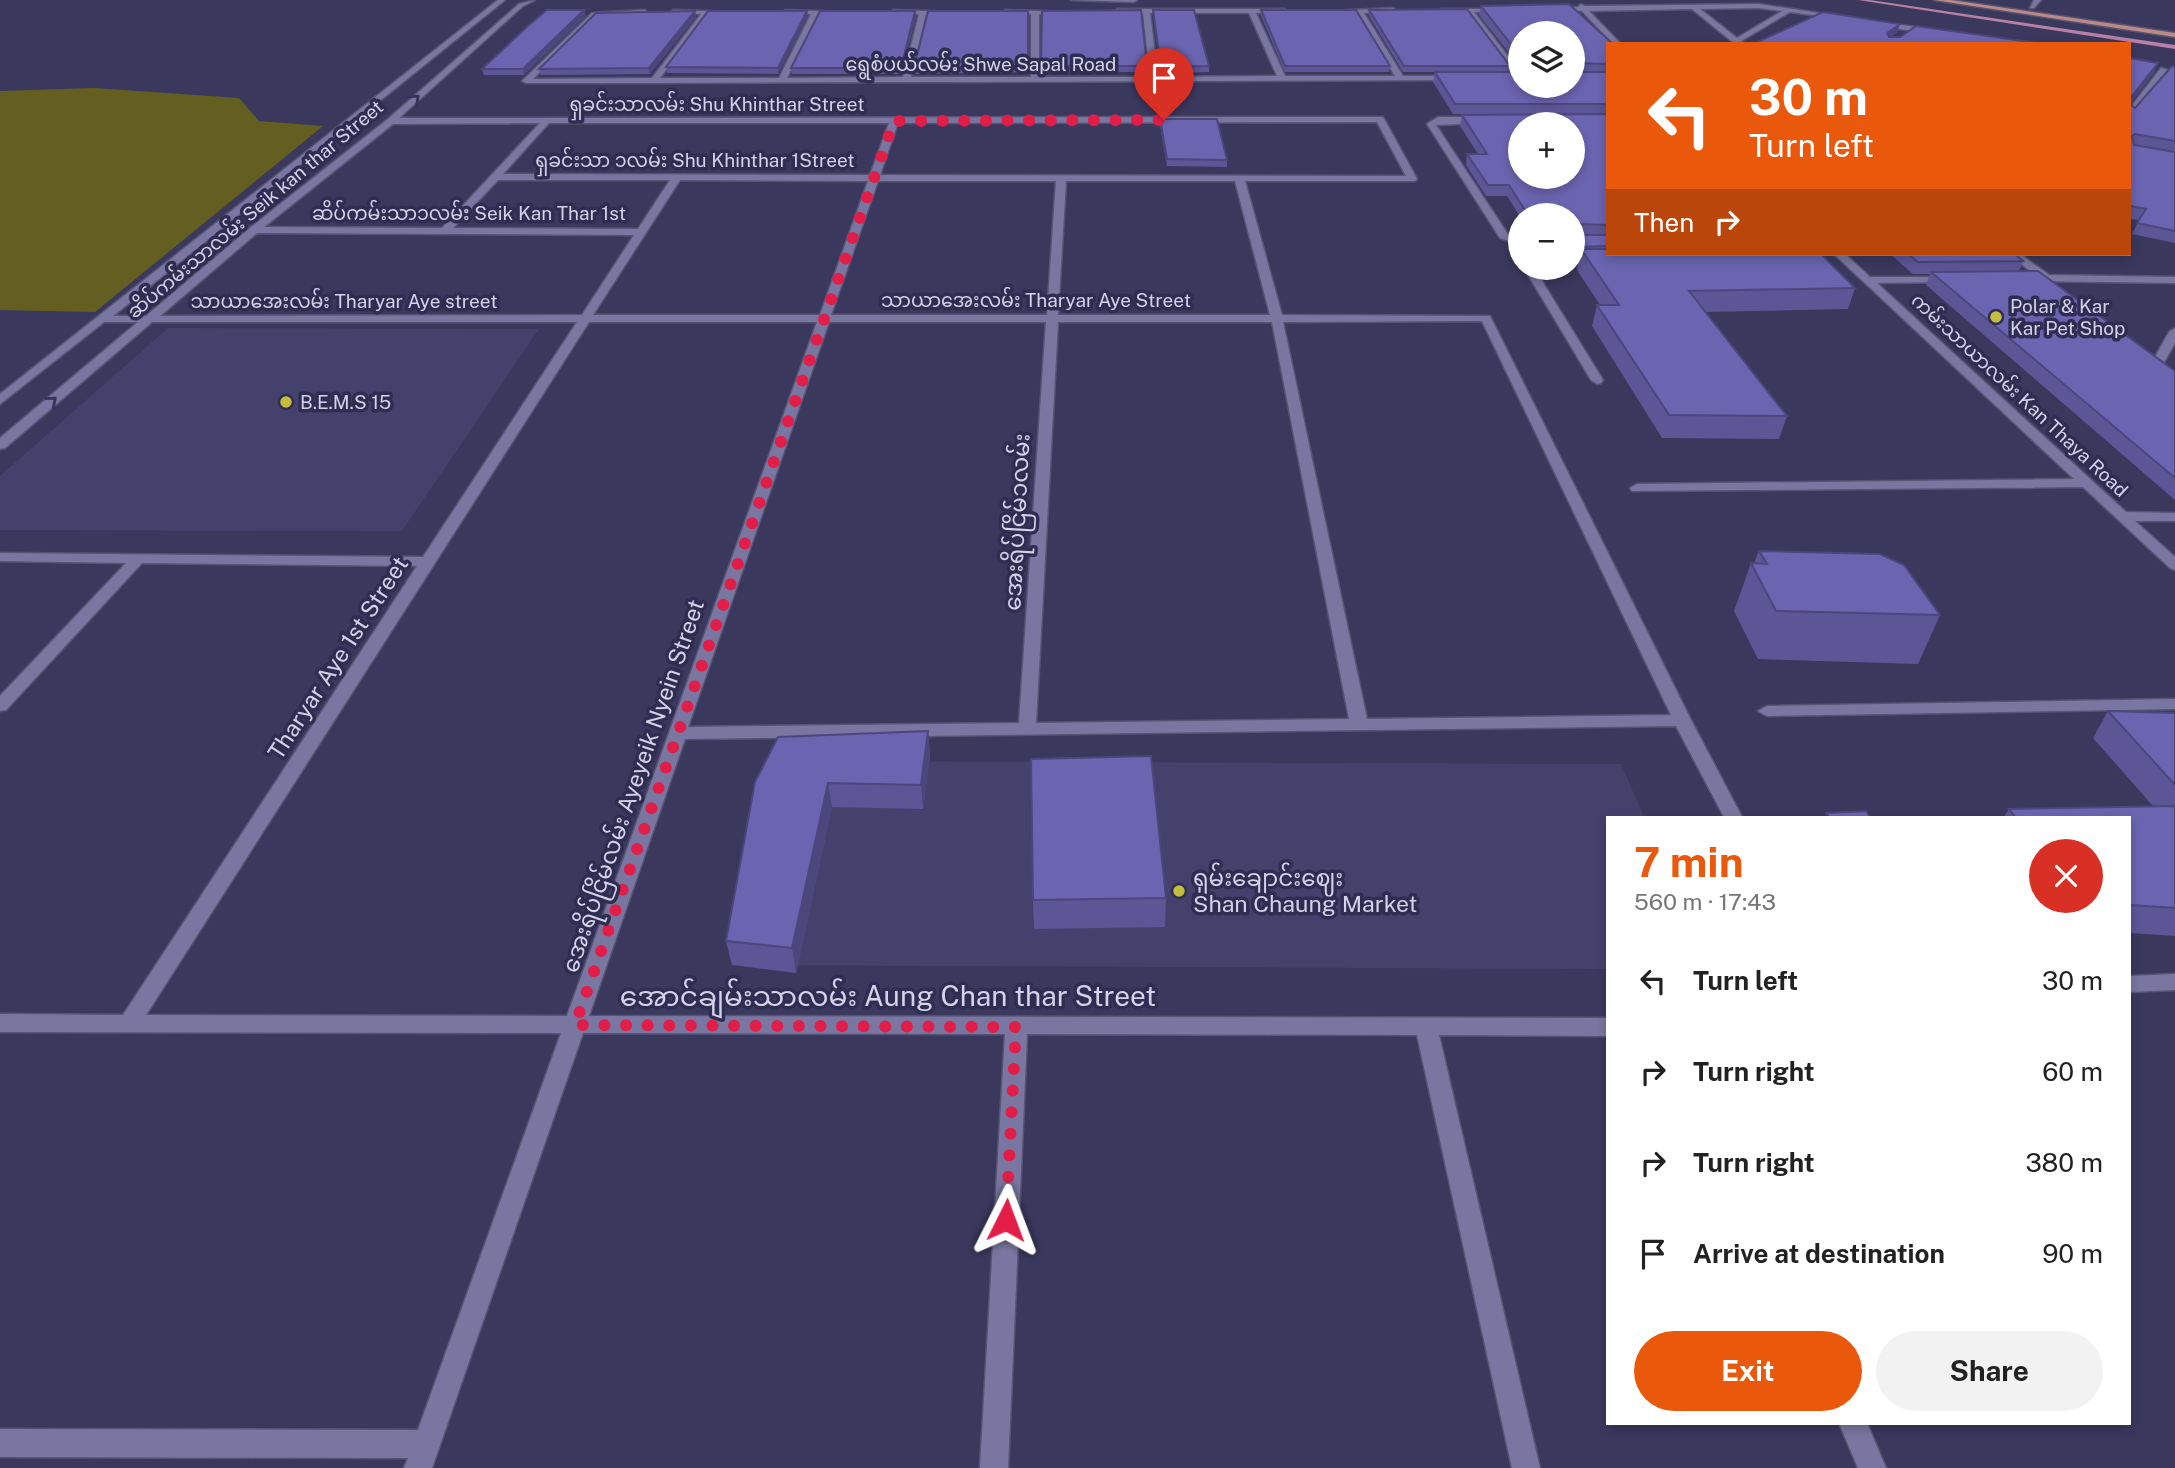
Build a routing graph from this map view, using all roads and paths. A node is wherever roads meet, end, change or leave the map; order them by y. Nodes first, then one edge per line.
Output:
1 (502, 0) edge
2 (532, 0) edge
3 (1074, 0) edge
4 (1139, 0) edge
5 (1577, 0) edge
6 (1937, 0) edge
7 (1986, 0) edge
8 (2038, 0) edge
9 (1692, 6) junction
10 (2032, 7) junction
11 (1546, 9) edge
12 (1584, 9) junction
13 (1790, 9) junction
14 (1401, 10) edge
15 (1428, 10) edge
16 (1469, 10) junction
17 (1507, 10) edge
18 (1104, 11) edge
19 (1146, 11) junction
20 (1252, 11) junction
21 (1293, 11) edge
22 (1319, 11) edge
23 (1359, 11) junction
24 (654, 12) edge
25 (667, 12) edge
26 (706, 12) junction
27 (733, 12) edge
28 (774, 12) edge
29 (816, 12) junction
30 (856, 12) edge
31 (883, 12) edge
32 (923, 12) junction
33 (965, 12) edge
34 (993, 12) edge
35 (1035, 12) junction
36 (1076, 12) edge
37 (1844, 18) edge
38 (1872, 22) edge
39 (2175, 27) edge
40 (1912, 29) junction
41 (1938, 33) edge
42 (2175, 35) edge
43 (1901, 36) edge
44 (1615, 42) edge
45 (1738, 42) edge
46 (1508, 61) edge
47 (2152, 68) edge
48 (2164, 70) junction
49 (2175, 72) edge
50 (1400, 78) junction
51 (1468, 78) edge
52 (907, 79) junction
53 (1154, 79) junction
54 (1282, 79) junction
55 (782, 80) junction
56 (1035, 80) junction
57 (654, 81) junction
58 (2131, 112) edge
59 (1380, 119) joint
60 (1490, 120) edge
61 (391, 121) junction
62 (546, 121) junction
63 (894, 121) junction
64 (498, 177) junction
65 (677, 177) junction
66 (874, 178) junction
67 (1060, 178) junction
68 (1239, 178) junction
69 (254, 230) junction
70 (444, 232) junction
71 (642, 232) junction
72 (1508, 239) edge
73 (2017, 256) edge
74 (1840, 259) edge
75 (2019, 278) edge
76 (2046, 278) junction
77 (1964, 279) edge
78 (1536, 280) edge
79 (1868, 280) junction
80 (2175, 280) edge
81 (2068, 295) edge
82 (586, 318) junction
83 (824, 318) junction
84 (1052, 318) junction
85 (1277, 318) junction
86 (102, 319) junction
87 (150, 319) junction
88 (2175, 332) edge
89 (2146, 355) edge
90 (1597, 380) dead end
91 (0, 400) edge
92 (0, 445) edge
93 (2086, 483) junction
94 (1637, 488) dead end
95 (2123, 516) junction
96 (2175, 517) edge
97 (0, 557) edge
98 (137, 560) junction
99 (427, 562) junction
100 (2175, 565) edge
101 (2175, 704) edge
102 (0, 706) edge
103 (1767, 711) dead end
104 (1682, 720) junction
105 (1359, 724) junction
106 (1027, 728) junction
107 (677, 733) junction
108 (1732, 816) edge
109 (2175, 982) edge
110 (2131, 984) edge
111 (0, 1023) edge
112 (129, 1023) junction
113 (575, 1025) junction
114 (1016, 1027) junction
115 (1606, 1027) edge
116 (1426, 1028) junction
117 (1854, 1425) edge
118 (0, 1443) edge
119 (423, 1456) edge
120 (993, 1468) edge
121 (1525, 1468) edge
122 (1872, 1468) edge

1 - 86 street, ဆိပ်ကမ်းသာလမ်း Seik kan thar Street
61 -> 2 street, ဆိပ်ကမ်းသာလမ်း Seik kan thar Street
3 - 4 street
5 - 12 street
6 - 42 main road
7 - 10 main road
8 - 10 street
9 - 12 street
9 - 13 street
9 - 45 street
10 - 39 main road
11 - 12 street
12 - 44 street
13 - 37 street
13 - 45 street
14 - 23 street
15 - 16 street
16 - 17 street
16 - 46 street
18 - 19 street
19 - 20 street
19 - 53 street
20 - 21 street
20 - 54 street
22 - 23 street
23 - 50 street
24 - 57 street, ရွေစံပယ်လမ်း Shwe Sapal Road
25 - 26 street
26 - 27 street
26 - 57 street
28 - 29 street
29 - 30 street
29 - 55 street
31 - 32 street
32 - 33 street
32 - 52 street
34 - 35 street
35 - 36 street
35 - 56 street
38 - 40 street
40 - 41 street
40 - 43 street
47 - 48 street
48 - 49 street
48 - 58 street
50 - 51 street, ရွေစံပယ်လမ်း Shwe Sapal Road
50 - 54 street, ရွေစံပယ်လမ်း Shwe Sapal Road
52 - 55 street, ရွေစံပယ်လမ်း Shwe Sapal Road
52 - 56 street, ရွေစံပယ်လမ်း Shwe Sapal Road
53 - 54 street, ရွေစံပယ်လမ်း Shwe Sapal Road
53 - 56 street, ရွေစံပယ်လမ်း Shwe Sapal Road
55 - 57 street, ရွေစံပယ်လမ်း Shwe Sapal Road
59 - 63 street, ရှခင်းသာလမ်း Shu Khinthar Street
59 - 68 street, ရှခင်းသာ ၁လမ်း Shu Khinthar 1Street
60 - 72 street
61 - 62 street, ရှခင်းသာလမ်း Shu Khinthar Street
61 - 69 street, ဆိပ်ကမ်းသာလမ်း Seik kan thar Street
62 - 63 street, ရှခင်းသာလမ်း Shu Khinthar Street
62 - 64 street
63 - 66 street, အေးရိပ်ငြိမ်လမ်း Ayeyeik Nyein Street
64 - 65 street, ရှခင်းသာ ၁လမ်း Shu Khinthar 1Street
64 - 70 street
65 - 66 street, ရှခင်းသာ ၁လမ်း Shu Khinthar 1Street
65 - 71 street, Tharyar Aye 1st Street
66 - 67 street, ရှခင်းသာ ၁လမ်း Shu Khinthar 1Street
66 - 83 street, အေးရိပ်ငြိမ်လမ်း Ayeyeik Nyein Street
67 - 68 street, ရှခင်းသာ ၁လမ်း Shu Khinthar 1Street
67 - 84 street, အေးရိပ်ငြိမ်၁လမ်း
68 - 85 street
69 - 70 street, ဆိပ်ကမ်းသာ၁လမ်း Seik Kan Thar 1st
69 - 87 street, ဆိပ်ကမ်းသာလမ်း Seik kan thar Street
70 - 71 street, ဆိပ်ကမ်းသာ၁လမ်း Seik Kan Thar 1st
71 - 82 street, Tharyar Aye 1st Street
73 - 76 street
74 - 79 street, ကမ်းသာယာလမ်း Kan Thaya Road
75 - 76 street
76 - 80 street
76 - 81 street
77 - 79 street
78 - 90 street
79 - 93 street, ကမ်းသာယာလမ်း Kan Thaya Road
82 - 83 street, သာယာအေးလမ်း Tharyar Aye Street
82 - 87 street, သာယာအေးလမ်း Tharyar Aye street
82 - 99 street, Tharyar Aye 1st Street
83 - 84 street, သာယာအေးလမ်း Tharyar Aye Street
83 - 107 street, အေးရိပ်ငြိမ်လမ်း Ayeyeik Nyein Street
84 - 85 street, သာယာအေးလမ်း Tharyar Aye Street
84 - 106 street, အေးရိပ်ငြိမ်၁လမ်း
85 - 104 street, သာယာအေးလမ်း Tharyar Aye Street
85 - 105 street
86 - 87 street, သာယာအေးလမ်း Tharyar Aye street
86 - 91 street, ဆိပ်ကမ်းသာလမ်း Seik kan thar Street
92 -> 87 street, ဆိပ်ကမ်းသာလမ်း Seik kan thar Street
88 - 89 street
93 - 94 street
93 - 95 street, ကမ်းသာယာလမ်း Kan Thaya Road
95 - 96 street
95 - 100 street, ကမ်းသာယာလမ်း Kan Thaya Road
97 - 98 street
98 - 99 street
98 - 102 street
99 - 112 street, Tharyar Aye 1st Street
101 - 103 street
104 - 105 street
104 - 108 street
105 - 106 street
106 - 107 street
107 - 113 street, အေးရိပ်ငြိမ်လမ်း Ayeyeik Nyein Street
109 - 110 street
111 - 112 street, အောင်ချမ်းသာလမ်း Aung Chan thar Street
112 - 113 street, အောင်ချမ်းသာလမ်း Aung Chan thar Street
113 - 114 street, အောင်ချမ်းသာလမ်း Aung Chan thar Street
113 - 119 street, အေးရိပ်ငြိမ်လမ်း Ayeyeik Nyein Street
114 - 116 street, အောင်ချမ်းသာလမ်း Aung Chan thar Street
114 - 120 street
115 - 116 street, အောင်ချမ်းသာလမ်း Aung Chan thar Street
116 - 121 street
117 - 122 street
118 - 119 street

